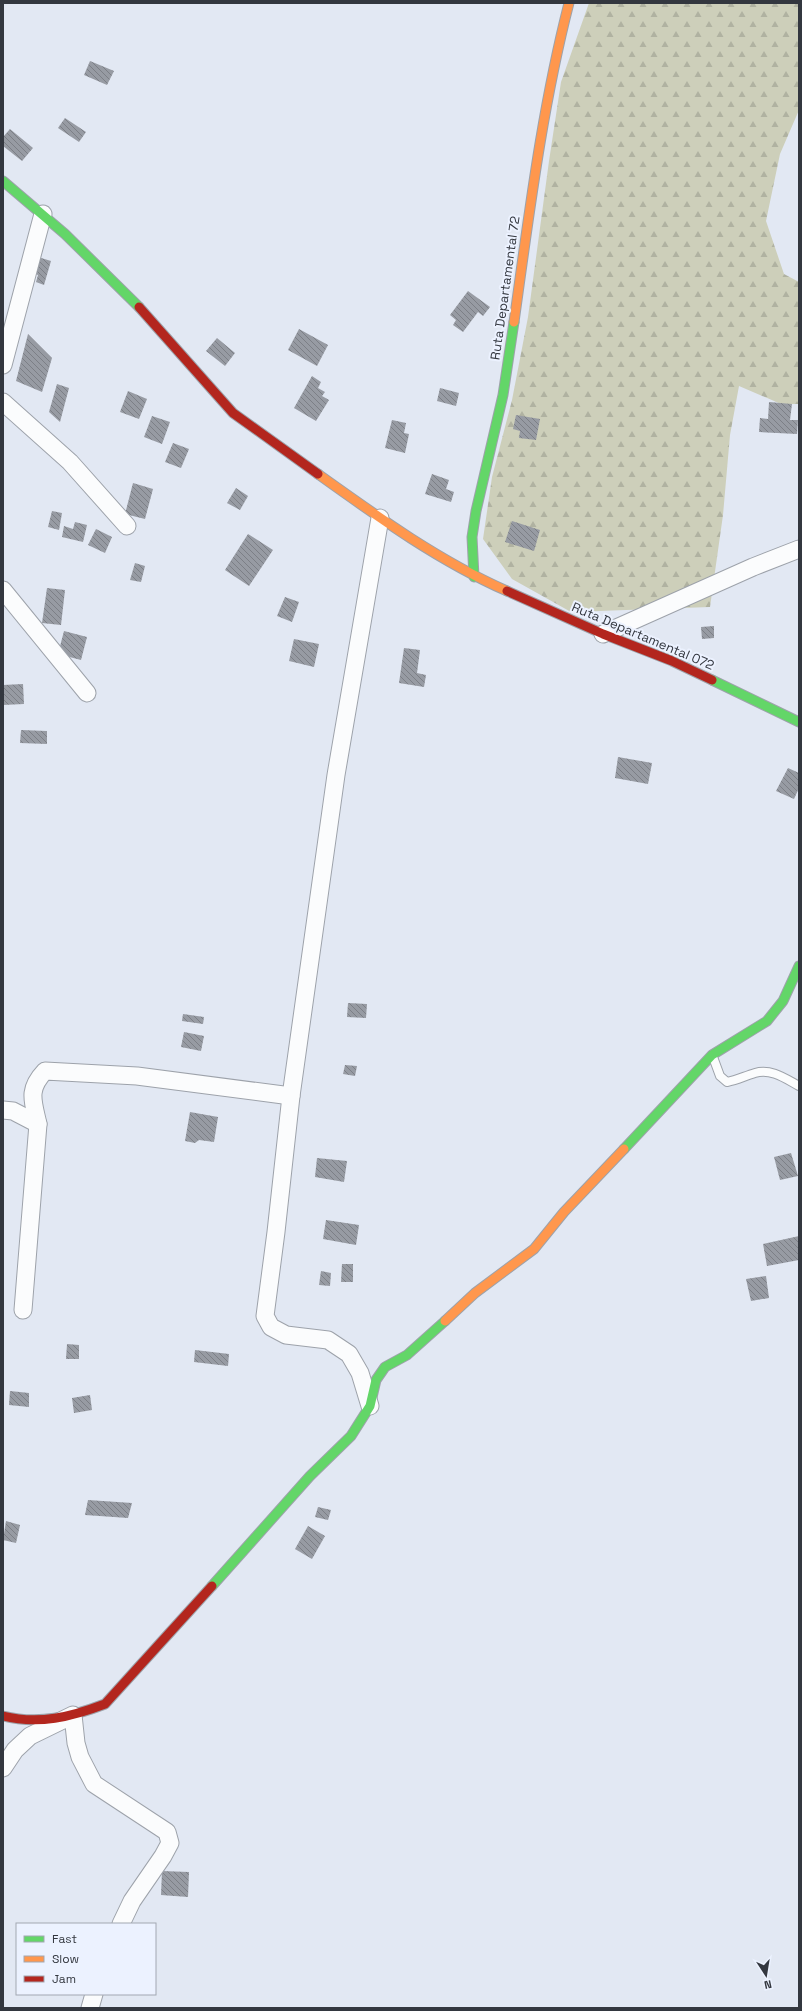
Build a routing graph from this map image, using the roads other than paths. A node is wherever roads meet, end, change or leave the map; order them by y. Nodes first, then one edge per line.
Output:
1 (569, 3) edge
2 (3, 181) edge
3 (43, 214) junction
4 (3, 365) edge
5 (3, 402) edge
6 (380, 518) junction
7 (127, 526) dead end
8 (799, 550) edge
9 (474, 577) junction
10 (3, 590) edge
11 (603, 634) junction
12 (87, 693) dead end
13 (799, 722) edge
14 (799, 966) edge
15 (712, 1055) junction
16 (799, 1086) edge
17 (291, 1096) junction
18 (3, 1110) edge
19 (38, 1124) junction
20 (23, 1310) dead end
21 (370, 1406) junction
22 (73, 1715) junction
23 (3, 1716) edge
24 (3, 1768) edge
25 (121, 1923) edge
26 (94, 1995) edge
27 (90, 2008) edge

1 - 9 main road, Ruta Departamental 72
2 - 3 main road, Ruta Departamental 072
3 - 4 street
3 - 6 main road, Ruta Departamental 072
5 - 7 street
6 - 9 main road, Ruta Departamental 072
6 - 17 street
8 - 11 street
9 - 11 main road, Ruta Departamental 072
10 - 12 street
11 - 13 main road, Ruta Departamental 072
14 - 15 main road
15 - 16 lane
15 - 21 main road
17 - 19 street
17 - 21 street
18 - 19 street
19 - 20 street
21 - 22 main road
22 - 23 main road
22 - 24 street
22 - 25 street
26 - 27 street

